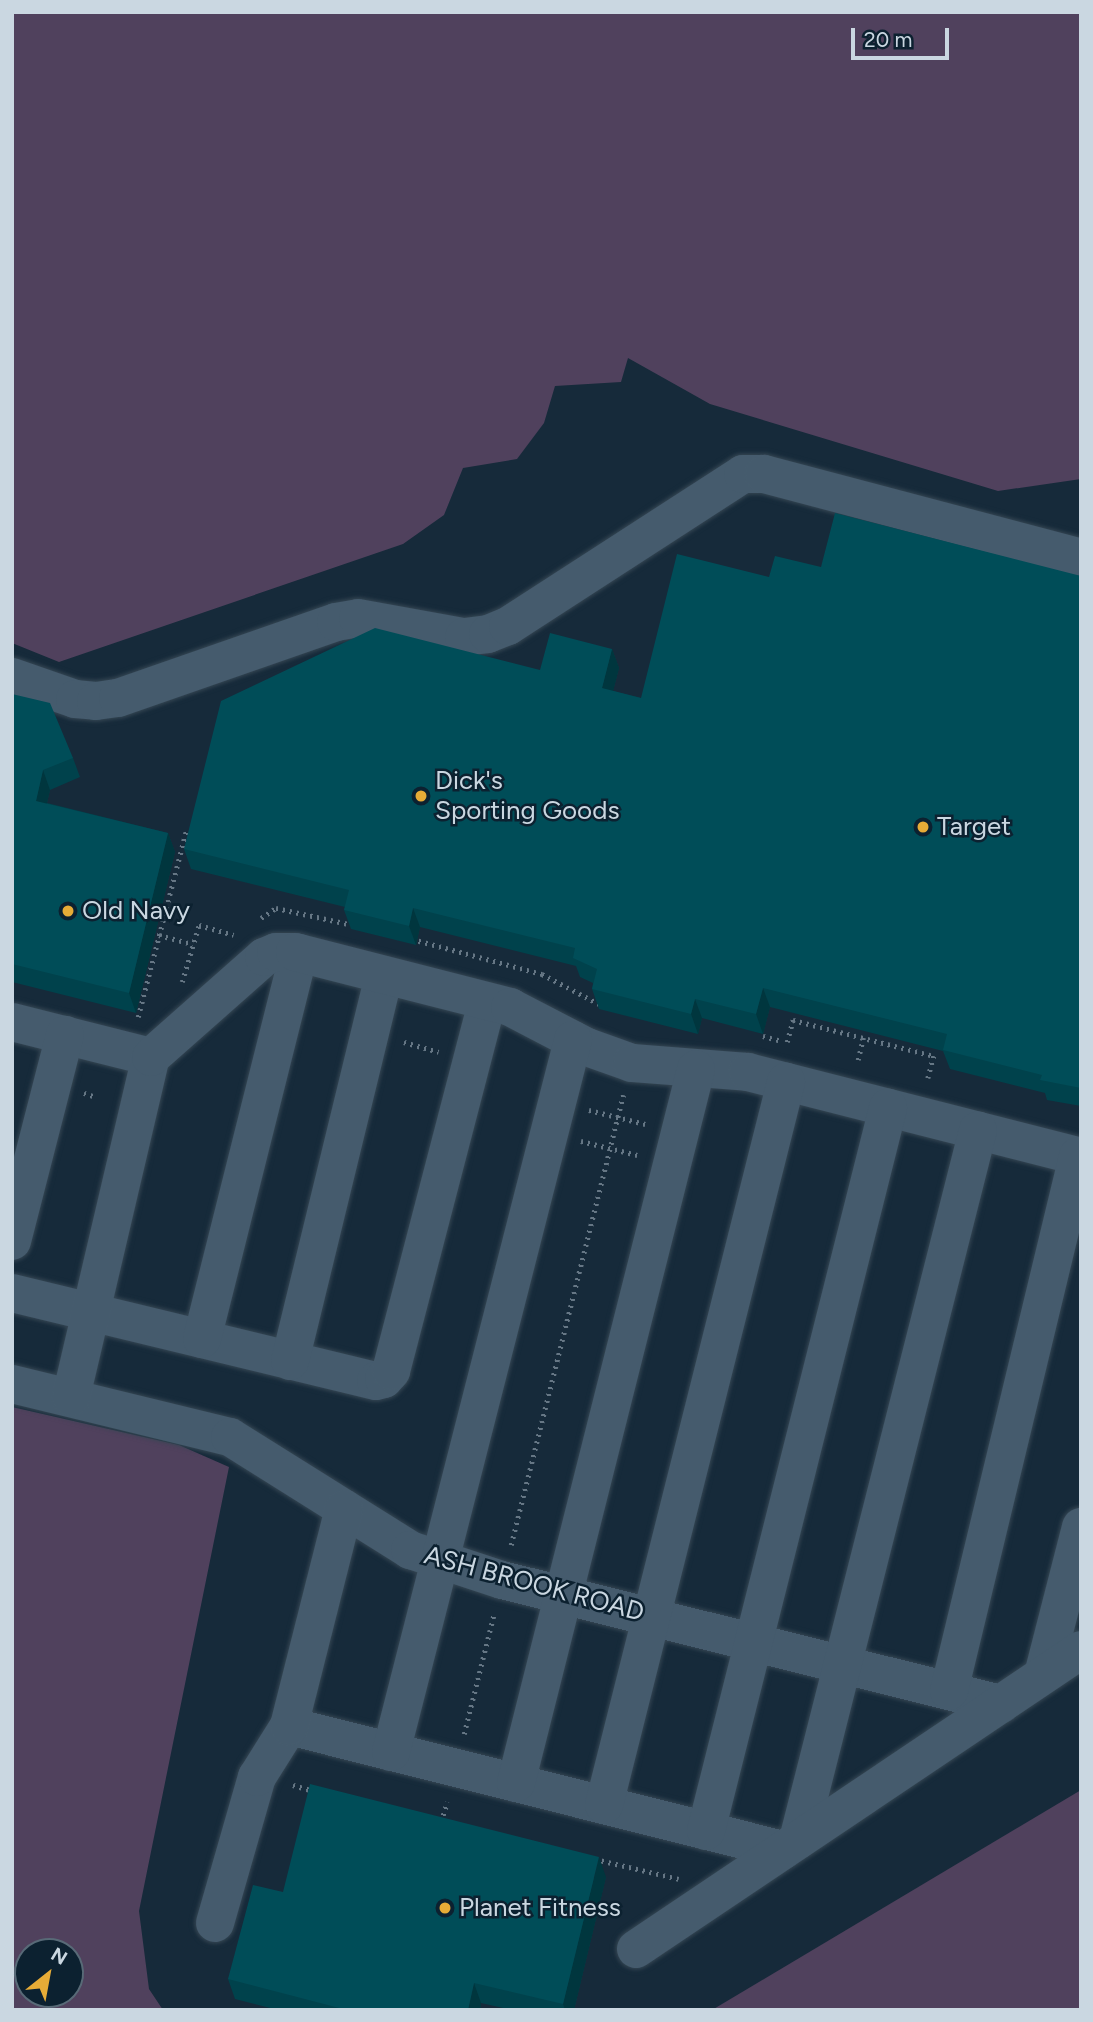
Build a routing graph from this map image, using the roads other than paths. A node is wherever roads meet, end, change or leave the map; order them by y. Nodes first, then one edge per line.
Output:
1 (1081, 558) edge
2 (12, 677) edge
3 (299, 953) junction
4 (384, 975) junction
5 (488, 1002) junction
6 (12, 1022) edge
7 (65, 1035) junction
8 (573, 1040) junction
9 (151, 1057) junction
10 (696, 1069) junction
11 (786, 1082) junction
12 (888, 1108) junction
13 (978, 1130) junction
14 (1079, 1157) edge
15 (12, 1241) edge
16 (12, 1293) edge
17 (91, 1313) junction
18 (202, 1339) junction
19 (290, 1361) junction
20 (12, 1384) edge
21 (71, 1397) junction
22 (344, 1509) junction
23 (1081, 1527) edge
24 (441, 1560) junction
25 (563, 1595) junction
26 (653, 1617) junction
27 (755, 1643) junction
28 (1081, 1650) edge
29 (842, 1664) junction
30 (1043, 1675) junction
31 (949, 1690) junction
32 (1001, 1704) junction
33 (289, 1726) junction
34 (391, 1752) junction
35 (516, 1783) junction
36 (604, 1805) junction
37 (706, 1831) junction
38 (790, 1845) junction
39 (215, 1923) dead end
40 (636, 1949) dead end

1 - 2 street
3 - 4 street
3 - 9 street
3 - 18 street
4 - 5 street
4 - 19 street
5 - 8 street
5 - 19 street
6 - 7 street
7 - 9 street
7 - 15 street
8 - 10 street
8 - 24 street
9 - 17 street
10 - 11 street
10 - 25 street
11 - 12 street
11 - 26 street
12 - 13 street
12 - 27 street
13 - 14 street
13 - 29 street
14 - 31 street
16 - 17 street
17 - 18 street
17 - 21 street
18 - 19 street
20 - 21 street, ASH BROOK ROAD
21 - 22 street, ASH BROOK ROAD
22 - 24 street, ASH BROOK ROAD
22 - 33 street
23 - 30 street
24 - 25 street, ASH BROOK ROAD
24 - 34 street
25 - 26 street, ASH BROOK ROAD
25 - 35 street
26 - 27 street, ASH BROOK ROAD
26 - 36 street
27 - 29 street, ASH BROOK ROAD
27 - 37 street
28 - 30 street
29 - 31 street, ASH BROOK ROAD
29 - 38 street
30 - 32 street
31 - 32 street, ASH BROOK ROAD
32 - 38 street
33 - 34 street
33 - 39 street
34 - 35 street
35 - 36 street
36 - 37 street
37 - 38 street
38 - 40 street

